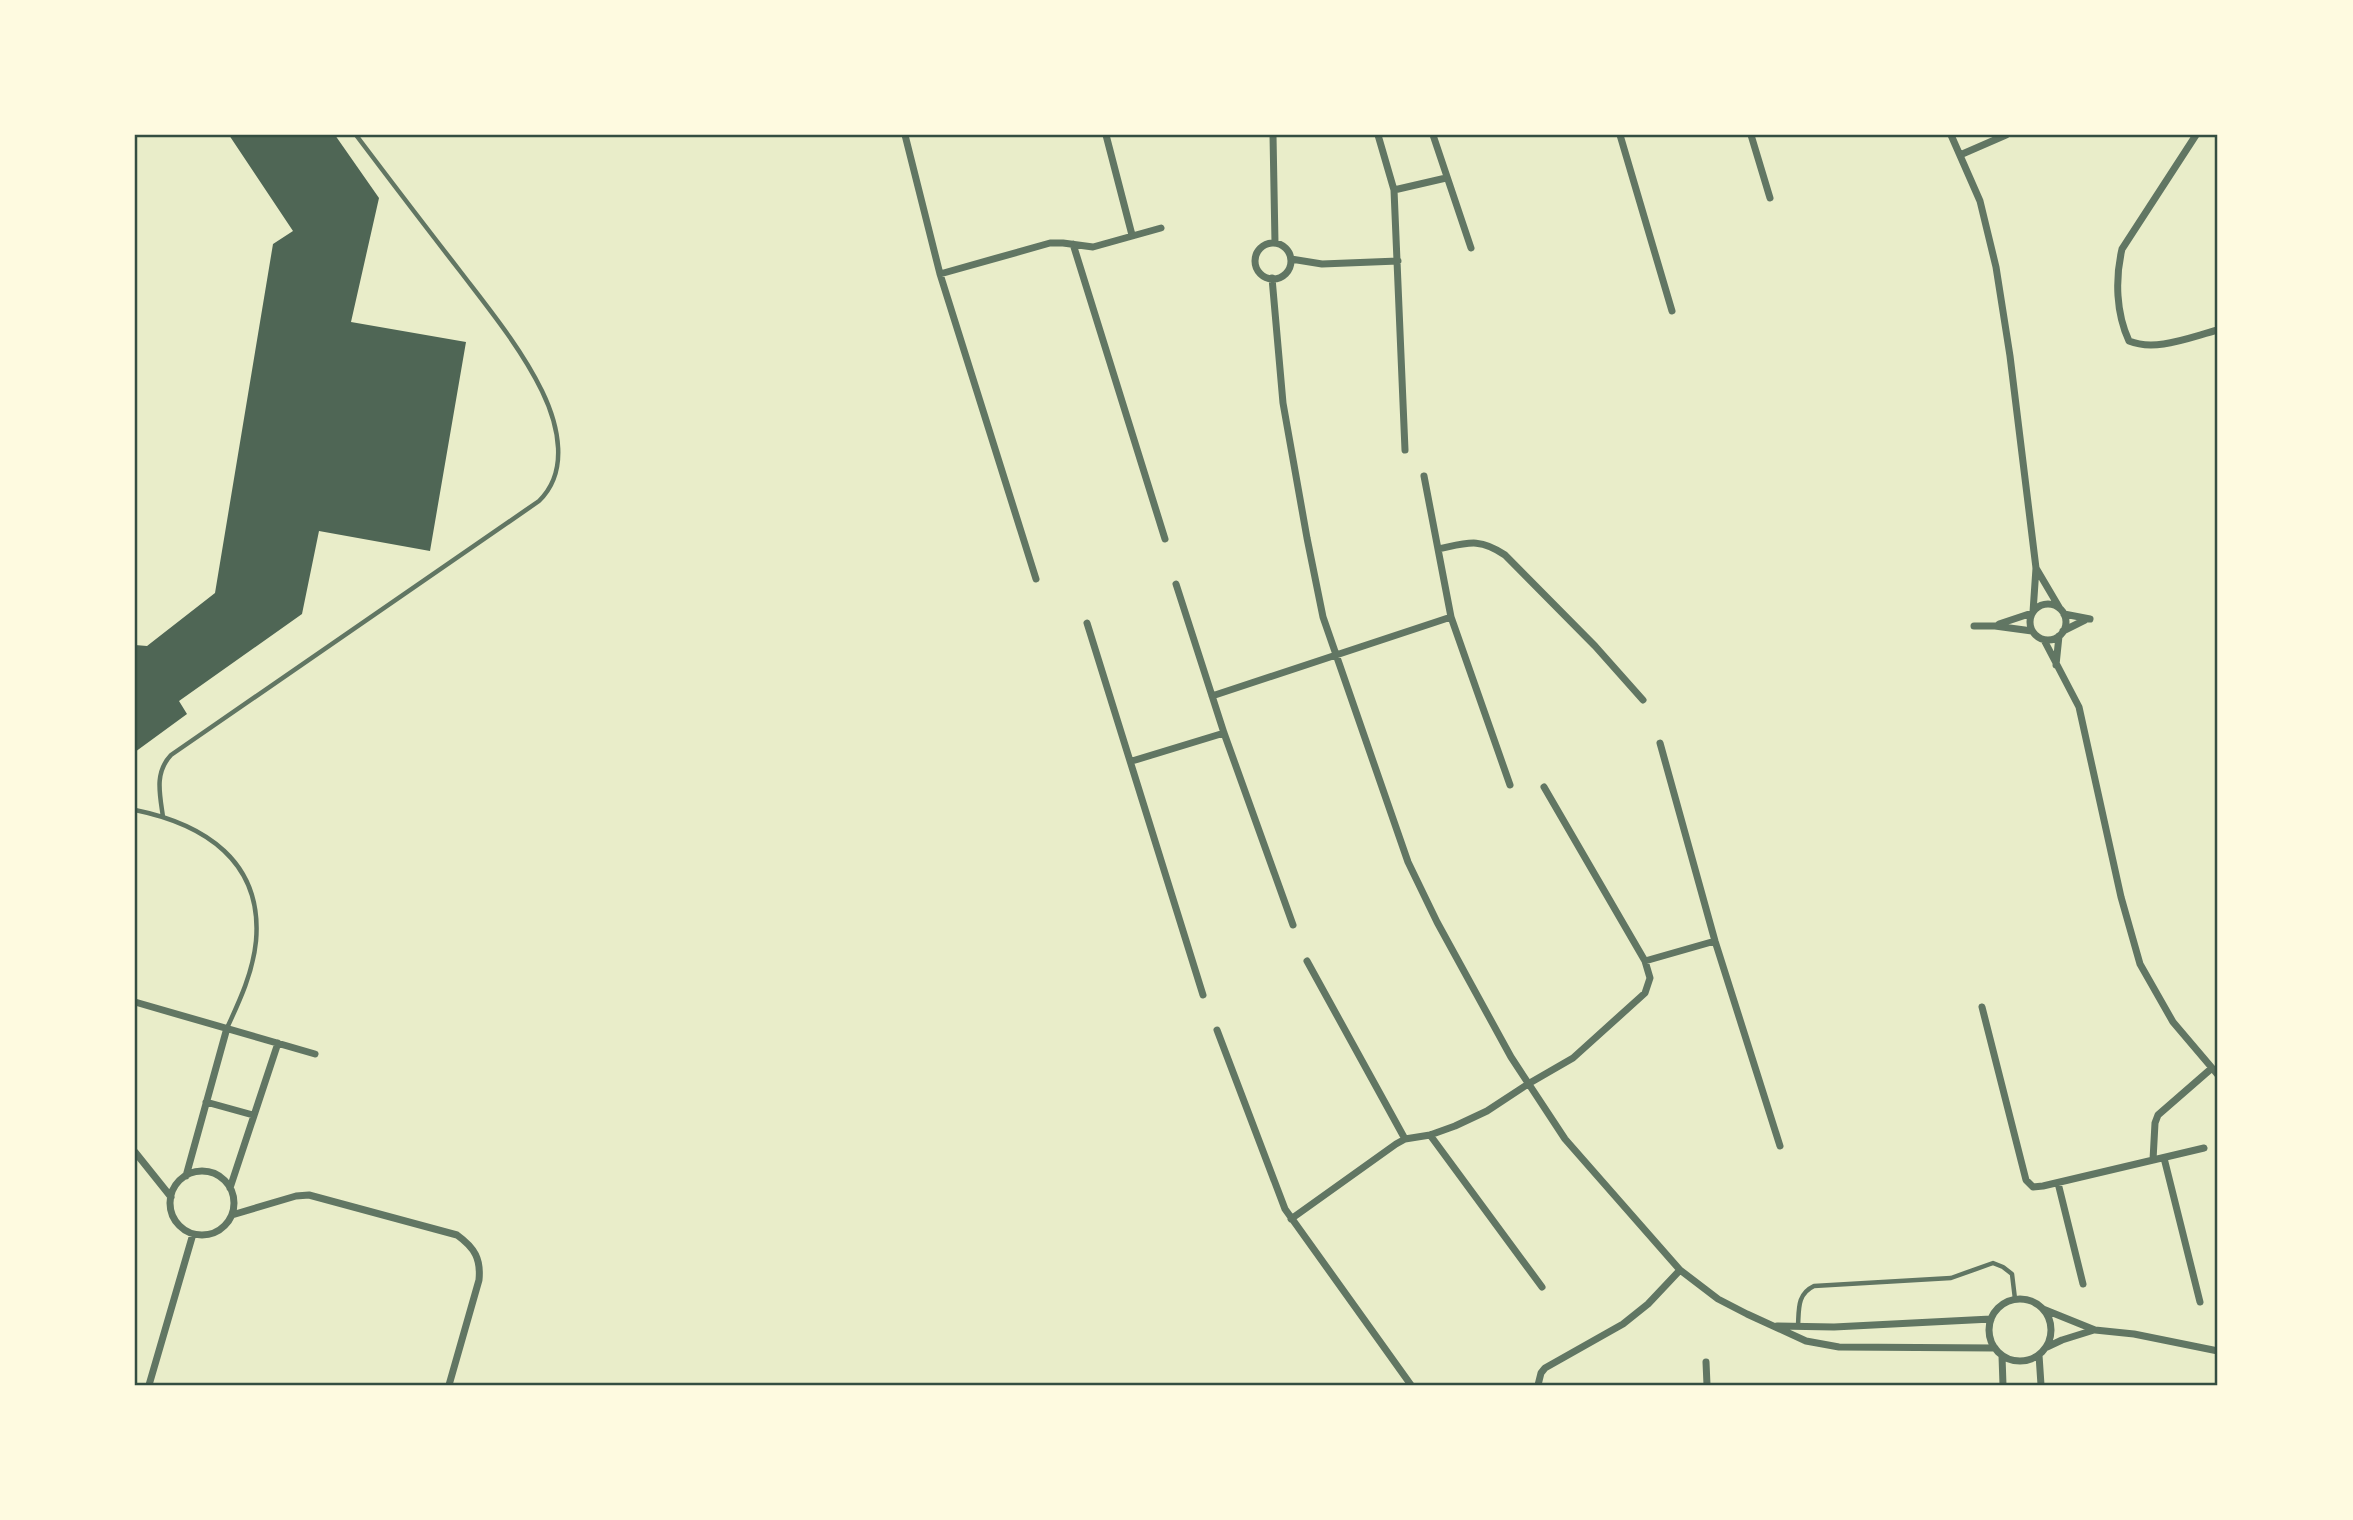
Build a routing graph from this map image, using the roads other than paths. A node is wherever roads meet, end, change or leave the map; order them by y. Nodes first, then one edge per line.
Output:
1 (356, 135) edge
2 (905, 135) edge
3 (1106, 135) edge
4 (1273, 135) edge
5 (1378, 135) edge
6 (1433, 135) edge
7 (1620, 135) edge
8 (1751, 135) edge
9 (1951, 135) edge
10 (2006, 135) edge
11 (2196, 135) edge
12 (1960, 155) junction
13 (1446, 178) junction
14 (1394, 190) junction
15 (1770, 198) dead end
16 (1161, 228) dead end
17 (1132, 235) junction
18 (1275, 243) junction
19 (1073, 244) junction
20 (1471, 248) dead end
21 (1291, 259) junction
22 (1398, 261) junction
23 (940, 274) junction
24 (1272, 278) junction
25 (1672, 310) dead end
26 (2218, 330) edge
27 (1405, 450) dead end
28 (1424, 476) dead end
29 (1165, 539) dead end
30 (1438, 549) junction
31 (2036, 568) junction
32 (1036, 579) dead end
33 (1176, 584) dead end
34 (2062, 612) junction
35 (2033, 613) junction
36 (1451, 617) junction
37 (1087, 623) dead end
38 (1995, 625) junction
39 (1974, 626) dead end
40 (2032, 631) junction
41 (2061, 634) junction
42 (2043, 639) junction
43 (1335, 655) junction
44 (2056, 666) junction
45 (1212, 696) junction
46 (1643, 700) dead end
47 (1224, 733) junction
48 (1660, 743) dead end
49 (1132, 761) junction
50 (1510, 785) dead end
51 (1544, 787) dead end
52 (135, 810) edge
53 (163, 817) junction
54 (1293, 925) dead end
55 (1716, 941) junction
56 (1307, 961) dead end
57 (1645, 961) junction
58 (1203, 995) dead end
59 (135, 1002) edge
60 (1982, 1007) dead end
61 (227, 1028) junction
62 (1217, 1030) dead end
63 (278, 1043) junction
64 (315, 1054) dead end
65 (2211, 1068) junction
66 (2218, 1075) edge
67 (1528, 1084) junction
68 (206, 1102) junction
69 (253, 1115) junction
70 (1430, 1135) junction
71 (1405, 1139) junction
72 (1780, 1146) dead end
73 (2204, 1148) dead end
74 (135, 1152) edge
75 (2164, 1158) junction
76 (2153, 1160) junction
77 (186, 1176) junction
78 (2057, 1183) junction
79 (230, 1188) junction
80 (171, 1196) junction
81 (232, 1215) junction
82 (1291, 1219) junction
83 (193, 1234) junction
84 (1680, 1270) junction
85 (2082, 1284) dead end
86 (1542, 1287) dead end
87 (2015, 1299) junction
88 (2200, 1302) dead end
89 (2043, 1309) junction
90 (1991, 1319) junction
91 (1777, 1326) junction
92 (1798, 1326) junction
93 (2095, 1329) junction
94 (2046, 1347) junction
95 (1995, 1348) junction
96 (2218, 1351) edge
97 (2039, 1355) junction
98 (2002, 1356) junction
99 (1706, 1362) dead end
100 (149, 1385) edge
101 (449, 1385) edge
102 (1411, 1385) edge
103 (1538, 1385) edge
104 (1707, 1385) edge
105 (2003, 1385) edge
106 (2040, 1385) edge

1 - 53 lane
2 - 23 street
3 - 17 street
4 - 18 street
5 - 14 street
6 - 13 street
7 - 25 street
8 - 15 street
9 - 12 street
10 - 12 street
11 - 26 street
12 - 31 street
13 - 14 street
13 - 20 street
14 - 22 street
16 - 17 street
17 - 19 street
18 - 21 street
18 - 24 street
19 - 23 street
19 - 29 street
21 - 22 street
21 - 24 street
22 - 27 street
23 - 32 street
24 - 43 street
28 - 30 street
30 - 36 street
30 - 46 street
31 - 34 street
31 - 35 street
33 - 45 street
34 - 35 street
34 - 41 street
34 - 41 street
35 - 38 street
35 - 40 street
36 - 43 street
36 - 50 street
37 - 49 street
38 - 39 street
38 - 40 street
40 - 42 street
41 - 42 street
41 - 44 street
42 - 44 street
43 - 45 street
43 - 67 street
44 - 65 street
45 - 47 street
47 - 49 street
47 - 54 street
48 - 55 street
49 - 58 street
51 - 57 street
52 - 53 lane
53 - 61 lane
55 - 57 street
55 - 72 street
56 - 71 street
57 - 67 street
59 - 61 street
60 - 78 street
61 - 63 street
61 - 68 street
62 - 82 street
63 - 64 street
63 - 69 street
65 - 66 street
65 - 76 street
67 - 70 street
67 - 84 street
68 - 69 street
68 - 77 street
69 - 79 street
70 - 71 street
70 - 86 street
71 - 82 street
73 - 75 street
74 - 80 street
75 - 76 street
75 - 88 street
76 - 78 street
77 - 79 street
77 - 80 street
78 - 85 street
79 - 81 street
80 - 83 street
81 - 83 street
81 - 101 street
82 - 102 street
83 - 100 street
84 - 91 street
84 - 103 street
87 - 89 street
87 - 90 street
87 - 92 lane
89 - 93 street
89 - 94 street
90 - 92 street
90 - 95 street
91 - 92 street
91 - 95 street
93 - 94 street
93 - 96 street
94 - 97 street
95 - 98 street
97 - 98 street
97 - 106 street
98 - 105 street
99 - 104 street

